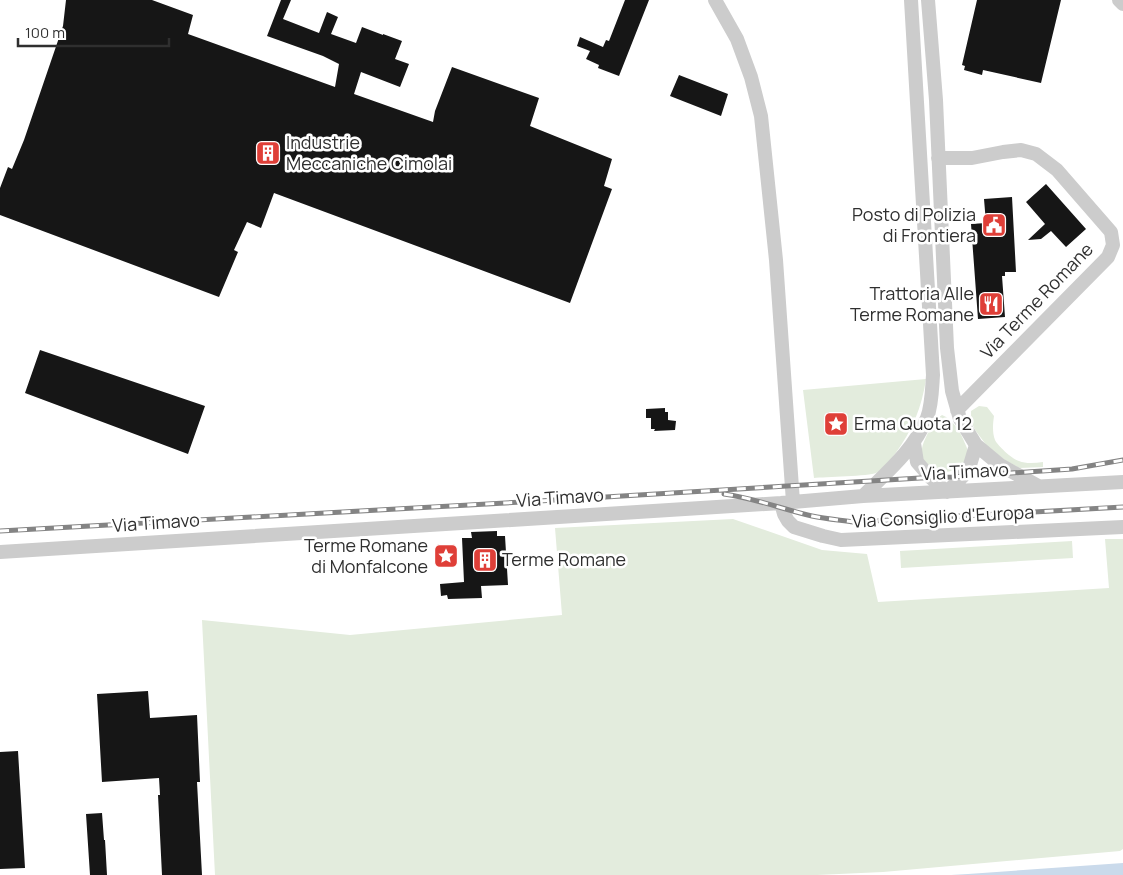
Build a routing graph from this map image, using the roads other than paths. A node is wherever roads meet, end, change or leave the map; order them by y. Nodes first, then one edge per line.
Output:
1 (716, 0) edge
2 (911, 0) edge
3 (928, 0) edge
4 (1120, 0) edge
5 (1123, 4) edge
6 (938, 158) junction
7 (957, 410) junction
8 (914, 443) junction
9 (976, 445) junction
10 (1123, 482) edge
11 (1039, 487) junction
12 (947, 492) junction
13 (862, 496) junction
14 (787, 503) junction
15 (1123, 527) edge
16 (0, 552) edge

1 - 14 street
2 - 8 street
3 - 6 street
4 - 5 street
6 - 7 street
6 - 7 street, Via Terme Romane
7 - 9 street
8 - 12 street
8 - 13 street
9 - 11 street
9 - 12 street
10 - 11 street, Via Timavo
11 - 12 street, Via Timavo
12 - 13 street, Via Timavo
13 - 14 street, Via Timavo
14 - 15 street, Via Consiglio d'Europa
14 - 16 street, Via Timavo

